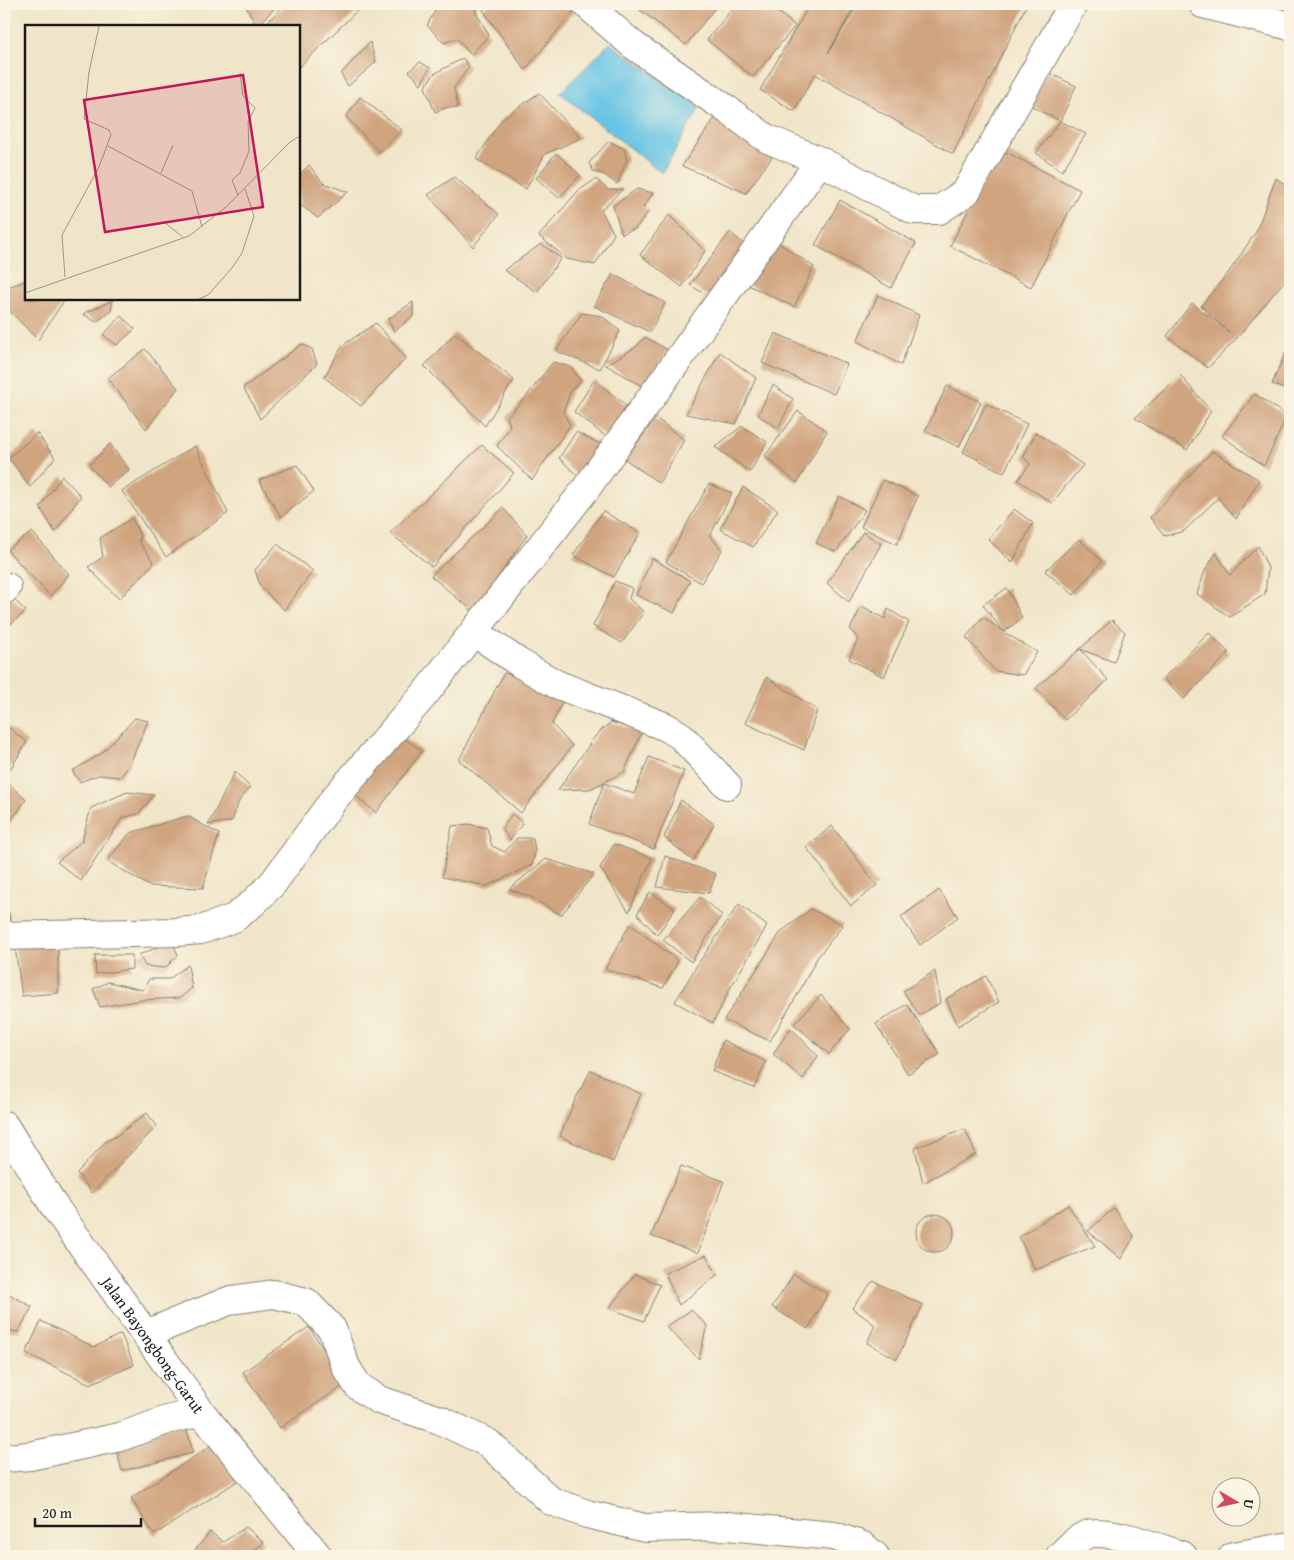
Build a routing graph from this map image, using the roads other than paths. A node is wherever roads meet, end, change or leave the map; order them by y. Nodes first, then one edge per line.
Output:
1 (586, 4) edge
2 (1073, 4) edge
3 (1203, 4) edge
4 (1290, 26) edge
5 (820, 161) junction
6 (474, 632) junction
7 (727, 785) dead end
8 (4, 936) edge
9 (4, 1125) edge
10 (146, 1334) junction
11 (202, 1412) junction
12 (4, 1458) edge
13 (1290, 1546) edge
14 (318, 1556) edge
15 (875, 1556) edge
16 (1060, 1556) edge
17 (1183, 1556) edge
18 (1233, 1556) edge

1 - 5 street
2 - 5 street
3 - 4 street
5 - 6 street
6 - 7 street
6 - 8 street
9 - 10 street, Jalan Bayongbong-Garut
10 - 11 street, Jalan Bayongbong-Garut
10 - 15 street
11 - 12 street
11 - 14 street, Jalan Bayongbong-Garut
13 - 18 street
16 - 17 street

